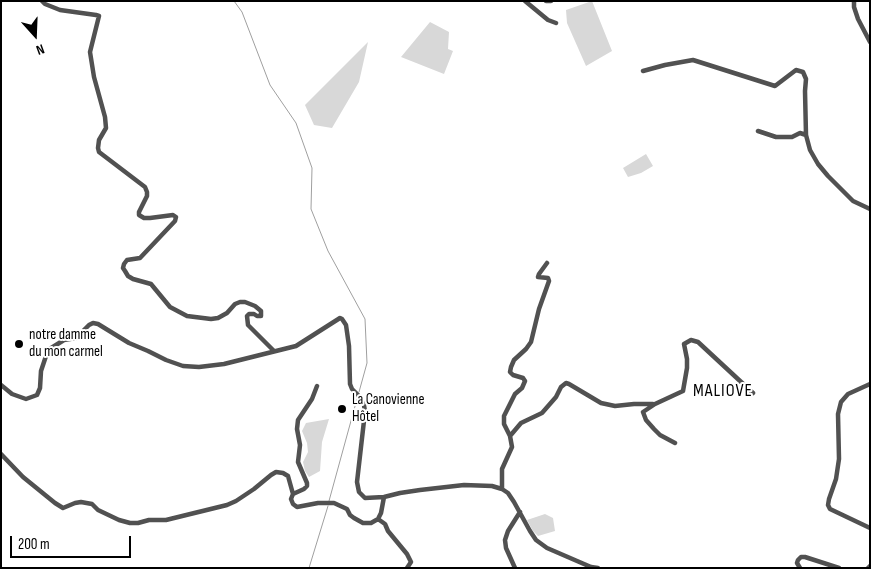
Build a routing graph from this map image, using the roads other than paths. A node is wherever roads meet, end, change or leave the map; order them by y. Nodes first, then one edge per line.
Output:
1 (42, 1) edge
2 (525, 1) edge
3 (546, 1) edge
4 (551, 1) edge
5 (854, 1) edge
6 (556, 23) dead end
7 (870, 42) edge
8 (644, 71) dead end
9 (758, 131) dead end
10 (806, 135) junction
11 (870, 209) edge
12 (547, 263) dead end
13 (274, 352) junction
14 (870, 384) edge
15 (1, 385) edge
16 (317, 386) dead end
17 (753, 393) dead end
18 (655, 404) junction
19 (510, 436) junction
20 (675, 443) dead end
21 (1, 454) edge
22 (502, 489) junction
23 (293, 494) junction
24 (384, 497) junction
25 (520, 512) junction
26 (378, 519) junction
27 (870, 528) edge
28 (407, 568) edge
29 (515, 568) edge
30 (598, 568) edge
31 (800, 568) edge
32 (839, 568) edge

1 - 13 street
2 - 6 street
3 - 4 street
5 - 7 street
8 - 10 street
9 - 10 street
10 - 11 street
12 - 19 street
13 - 15 street
13 - 24 street
14 - 27 street
16 - 23 street
17 - 18 street
18 - 19 street
18 - 20 street
19 - 22 street
21 - 23 street
22 - 24 street
22 - 25 street
23 - 26 street
24 - 26 street
25 - 29 street
25 - 30 street
26 - 28 street
31 - 32 street

